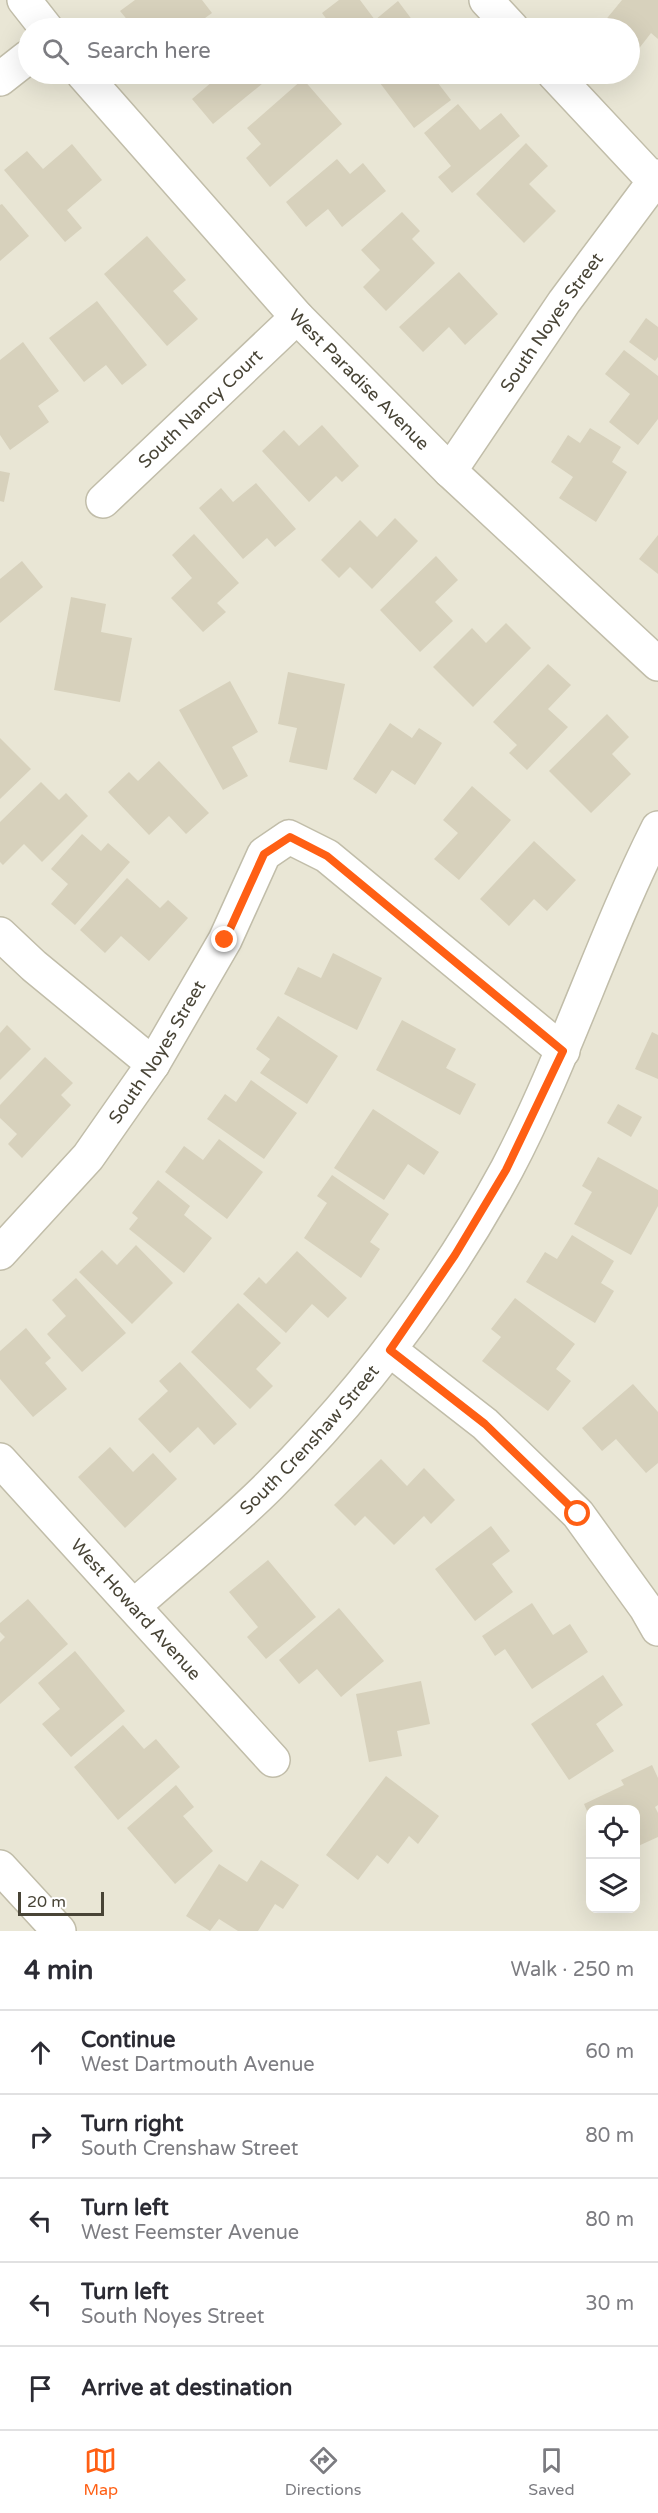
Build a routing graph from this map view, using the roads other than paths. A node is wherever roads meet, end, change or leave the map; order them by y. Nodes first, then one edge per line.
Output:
1 (24, 0) edge
2 (486, 0) edge
3 (38, 18) edge
4 (503, 18) edge
5 (18, 65) edge
6 (0, 79) edge
7 (93, 84) edge
8 (564, 84) edge
9 (656, 179) edge
10 (297, 317) junction
11 (450, 471) junction
12 (103, 501) dead end
13 (658, 664) edge
14 (658, 828) edge
15 (0, 934) edge
16 (563, 1051) junction
17 (153, 1064) junction
18 (0, 1253) edge
19 (390, 1350) junction
20 (0, 1460) edge
21 (134, 1606) junction
22 (658, 1629) edge
23 (273, 1761) dead end
24 (0, 1867) edge
25 (59, 1931) edge

1 - 3 street
2 - 4 street
5 - 6 street
7 - 10 street, West Paradise Avenue
8 - 9 street
9 - 11 street, South Noyes Street
10 - 11 street, West Paradise Avenue
10 - 12 street, South Nancy Court
11 - 13 street, West Paradise Avenue
14 - 16 street, South Crenshaw Street
15 - 17 street
16 - 17 street, South Noyes Street
16 - 19 street, South Crenshaw Street
17 - 18 street, South Noyes Street
19 - 21 street, South Crenshaw Street
19 - 22 street
20 - 21 street, West Howard Avenue
21 - 23 street, West Howard Avenue
24 - 25 street

